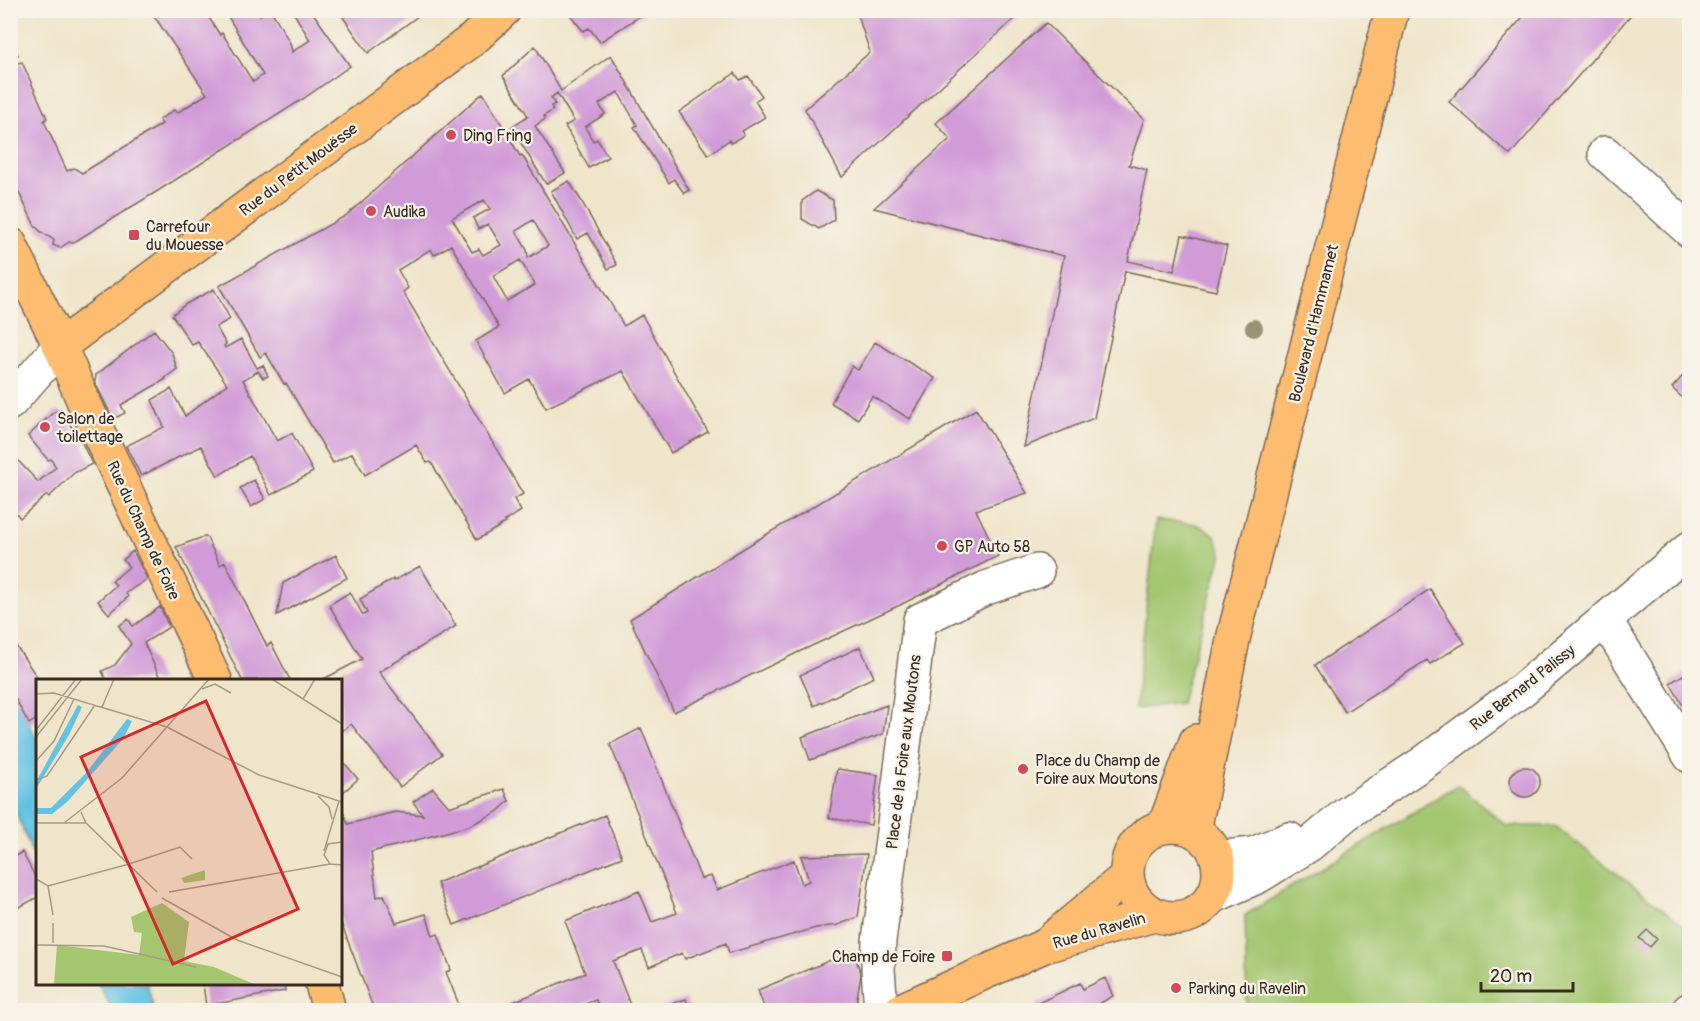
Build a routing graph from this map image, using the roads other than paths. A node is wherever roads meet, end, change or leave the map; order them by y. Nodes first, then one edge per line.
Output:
1 (504, 10) edge
2 (1392, 10) edge
3 (1605, 153) dead end
4 (1689, 231) edge
5 (10, 244) edge
6 (60, 346) junction
7 (10, 403) edge
8 (1689, 548) edge
9 (1037, 572) dead end
10 (1605, 620) junction
11 (214, 679) edge
12 (1689, 756) edge
13 (1346, 814) junction
14 (1179, 829) junction
15 (1217, 858) junction
16 (1127, 876) junction
17 (1212, 897) junction
18 (1154, 915) junction
19 (1044, 946) junction
20 (322, 985) edge
21 (329, 1011) edge
22 (881, 1011) edge
23 (901, 1011) edge

1 - 6 main road, Rue du Petit Mouësse
2 - 14 main road, Boulevard d'Hammamet
3 - 4 street
5 - 6 main road, Rue du Champ de Foire
6 - 7 street
6 - 11 main road, Rue du Champ de Foire
8 - 10 street, Rue Bernard Palissy
9 - 22 street, Place de la Foire aux Moutons
10 - 12 street
10 - 13 street, Rue Bernard Palissy
13 - 15 street, Rue Bernard Palissy
13 - 17 street, Rue Bernard Palissy
14 - 15 main road
14 - 16 main road
15 - 17 main road
16 - 18 main road
16 - 19 main road, Rue du Ravelin
17 - 18 main road
18 - 19 main road, Rue du Ravelin
19 - 23 main road, Rue du Ravelin
20 - 21 main road

